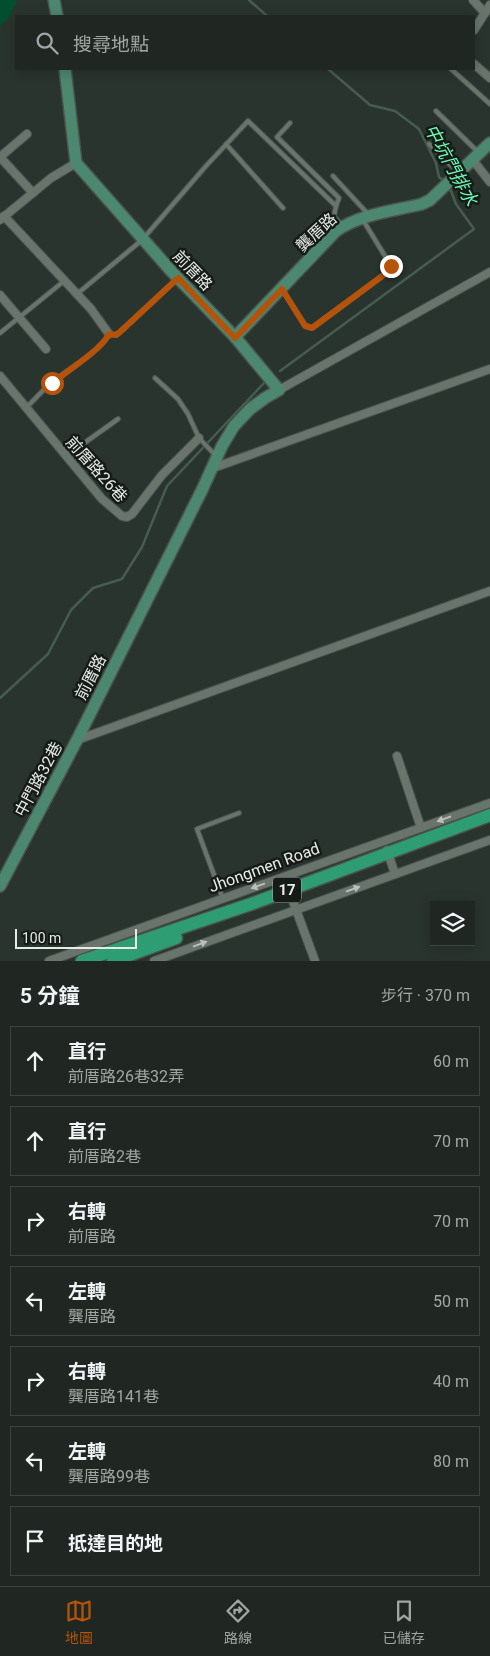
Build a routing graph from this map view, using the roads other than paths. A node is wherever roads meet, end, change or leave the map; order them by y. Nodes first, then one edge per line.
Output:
1 (54, 0) edge
2 (473, 0) edge
3 (490, 5) edge
4 (485, 13) junction
5 (57, 15) edge
6 (475, 28) edge
7 (475, 65) edge
8 (65, 70) edge
9 (452, 70) edge
10 (490, 78) edge
11 (490, 104) edge
12 (436, 111) dead end
13 (290, 123) dead end
14 (27, 134) dead end
15 (226, 144) junction
16 (429, 144) dead end
17 (490, 144) edge
18 (0, 157) edge
19 (476, 157) junction
20 (76, 163) junction
21 (459, 173) junction
22 (333, 176) dead end
23 (490, 182) edge
24 (33, 193) junction
25 (336, 206) junction
26 (283, 208) dead end
27 (366, 217) junction
28 (2, 218) edge
29 (343, 227) junction
30 (142, 240) junction
31 (490, 272) edge
32 (178, 278) junction
33 (64, 280) junction
34 (282, 289) junction
35 (76, 294) junction
36 (0, 295) edge
37 (19, 317) junction
38 (0, 333) edge
39 (109, 334) junction
40 (235, 338) junction
41 (46, 349) dead end
42 (490, 369) edge
43 (0, 376) edge
44 (155, 378) dead end
45 (280, 390) junction
46 (26, 408) junction
47 (118, 419) dead end
48 (201, 440) junction
49 (66, 456) junction
50 (215, 463) junction
51 (490, 591) edge
52 (77, 740) junction
53 (397, 756) dead end
54 (490, 803) edge
55 (239, 813) dead end
56 (490, 815) edge
57 (490, 824) edge
58 (421, 828) junction
59 (490, 840) edge
60 (387, 851) junction
61 (395, 874) junction
62 (284, 877) junction
63 (0, 886) edge
64 (290, 893) junction
65 (223, 899) junction
66 (296, 910) junction
67 (84, 958) edge
68 (48, 961) edge
69 (113, 961) edge
70 (154, 961) edge
71 (314, 961) edge

1 - 5 street
2 - 4 street
3 - 4 street
4 - 6 street
7 - 10 street
8 - 20 street
9 - 11 lane
12 - 19 lane
13 - 25 lane
14 - 18 street
15 - 25 lane
15 - 26 lane
15 - 30 lane
16 - 21 lane
17 - 19 street, 龔厝路
18 - 24 street
19 - 21 street, 龔厝路
19 - 23 street
20 - 24 street
20 - 30 street, 前厝路
21 - 27 street, 龔厝路
22 - 27 lane
24 - 28 street
25 - 29 lane
27 - 29 street, 龔厝路
27 - 34 lane
28 - 33 street
29 - 34 street, 龔厝路
30 - 32 street, 前厝路
30 - 35 lane
31 - 45 street
32 - 39 lane
32 - 40 street, 前厝路
33 - 35 street
33 - 37 lane
34 - 40 street, 龔厝路
35 - 39 street
36 - 37 street
37 - 38 lane
37 - 41 street
39 - 46 lane
40 - 45 street, 前厝路
42 - 50 street
43 - 46 street, 前厝路26巷
44 - 48 lane
45 - 50 street, 前厝路
46 - 49 street, 前厝路26巷
47 - 49 lane
48 - 49 street, 前厝路26巷
48 - 50 lane
50 - 52 street, 前厝路
51 - 52 street
52 - 63 street, 中門路32巷
53 - 58 street
54 -> 58 street, Jhongmen Road
55 - 65 lane
56 - 60 main road, Jhongmen Road / 17
57 - 60 main road, Jhongmen Road / 17
58 - 60 street, Jhongmen Road
59 - 61 street
60 - 61 street
60 - 62 street, Jhongmen Road
60 - 64 main road, Jhongmen Road / 17
66 -> 61 street
62 - 64 street
62 -> 65 street, Jhongmen Road
64 - 66 street
64 - 67 main road, Jhongmen Road / 17
64 - 69 main road, Jhongmen Road / 17
65 - 67 street, Jhongmen Road
70 -> 66 street
66 - 71 street
67 - 68 street, Jhongmen Road

